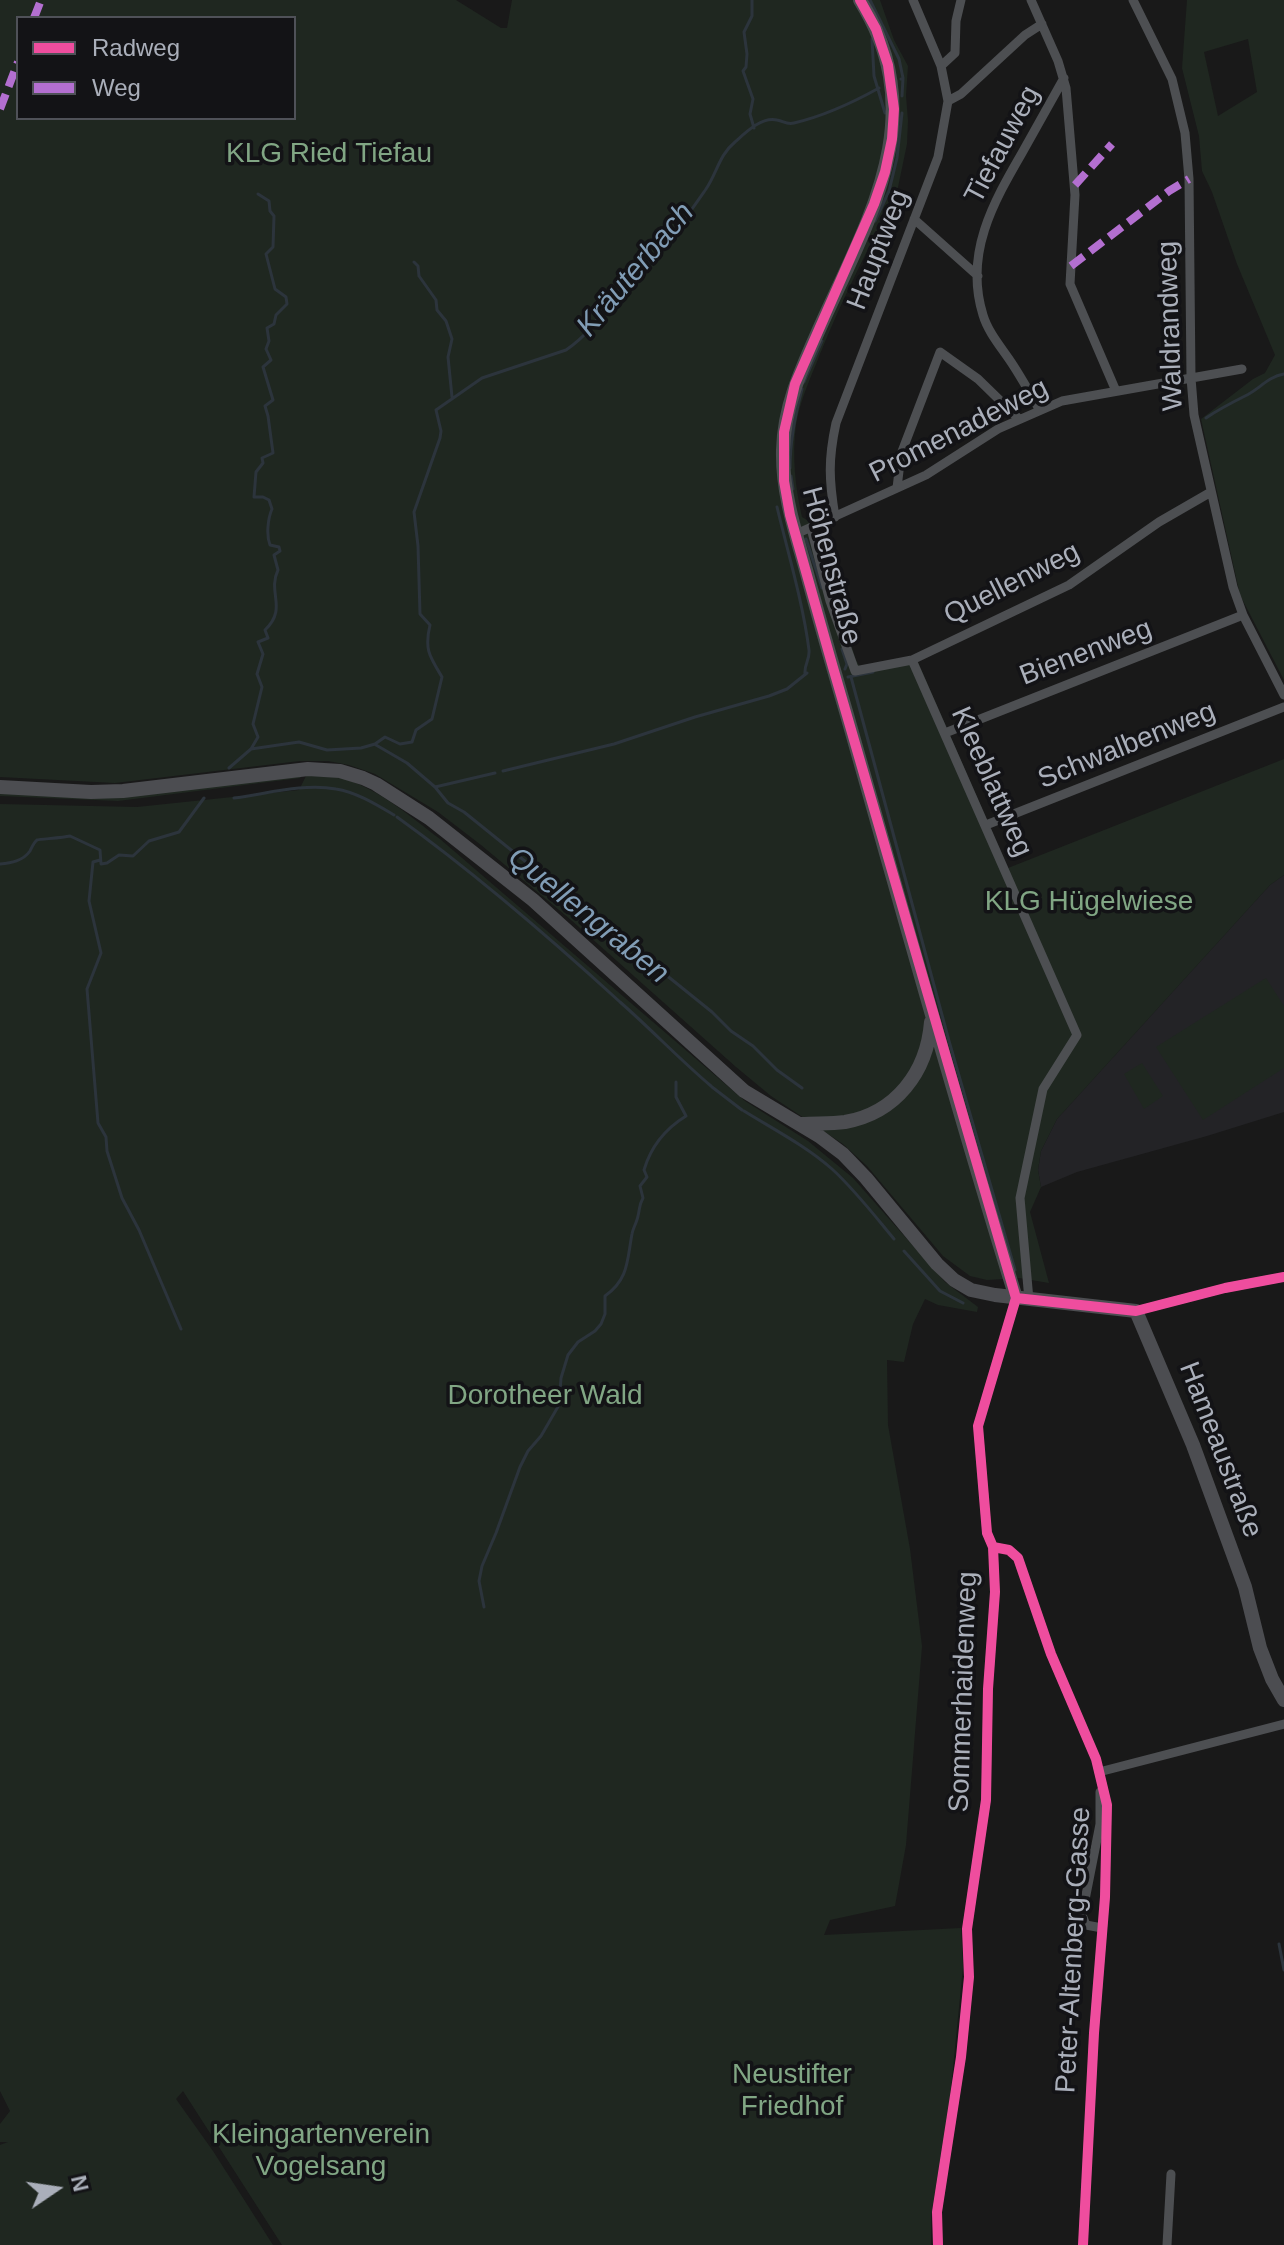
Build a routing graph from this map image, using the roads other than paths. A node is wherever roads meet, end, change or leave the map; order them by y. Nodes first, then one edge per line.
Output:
1 (860, 0) edge
2 (913, 0) edge
3 (961, 0) edge
4 (1031, 0) edge
5 (1133, 0) edge
6 (1042, 24) junction
7 (941, 66) junction
8 (1064, 78) junction
9 (948, 101) junction
10 (914, 219) junction
11 (978, 276) junction
12 (1242, 369) dead end
13 (1191, 378) junction
14 (1116, 391) junction
15 (1039, 409) junction
16 (1019, 419) junction
17 (897, 488) junction
18 (1211, 492) junction
19 (835, 517) junction
20 (811, 528) junction
21 (796, 534) junction
22 (1243, 615) junction
23 (912, 660) junction
24 (1284, 695) edge
25 (1284, 707) edge
26 (945, 733) junction
27 (0, 787) edge
28 (986, 825) junction
29 (932, 1014) junction
30 (800, 1124) junction
31 (1284, 1277) edge
32 (1022, 1299) junction
33 (1136, 1311) junction
34 (993, 1547) junction
35 (1284, 1700) edge
36 (1284, 1724) edge
37 (1099, 1772) junction
38 (1102, 1928) junction
39 (1171, 2174) dead end
40 (938, 2245) edge
41 (1083, 2245) edge
42 (1167, 2245) edge

1 - 21 main road, Höhenstraße
2 - 7 street, Hauptweg
3 - 7 street
4 - 6 street
5 - 13 street, Waldrandweg
6 - 8 street
6 - 9 street
7 - 9 street, Hauptweg
8 - 11 street, Tiefauweg
8 - 14 street
9 - 10 street, Hauptweg
10 - 11 street
10 - 19 street, Hauptweg
11 - 15 street, Tiefauweg
12 - 13 street, Promenadeweg
13 - 14 street, Promenadeweg
13 - 18 street, Waldrandweg
14 - 15 street, Promenadeweg
15 - 16 street, Promenadeweg
16 - 17 street, Promenadeweg
16 - 17 street
17 - 19 street, Promenadeweg
18 - 22 street, Waldrandweg
18 - 23 street, Quellenweg
19 - 20 street, Promenadeweg
20 - 21 street, Promenadeweg
20 - 23 street
21 - 29 main road, Höhenstraße
22 - 24 street, Waldrandweg
22 - 26 street, Bienenweg
23 - 26 street, Kleeblattweg
25 - 28 street, Schwalbenweg
26 - 28 street, Kleeblattweg
27 - 30 main road
28 - 32 street, Kleeblattweg
29 - 30 main road, Höhenstraße
29 - 32 main road
30 - 32 main road
31 - 33 street
32 - 33 main road
32 - 34 street, Sommerhaidenweg
33 - 35 main road, Hameaustraße
34 - 37 street, Peter-Altenberg-Gasse
34 - 40 street, Sommerhaidenweg
36 - 37 street
37 - 38 street, Peter-Altenberg-Gasse
37 - 38 street, Peter-Altenberg-Gasse
38 - 41 street, Peter-Altenberg-Gasse
39 - 42 street

